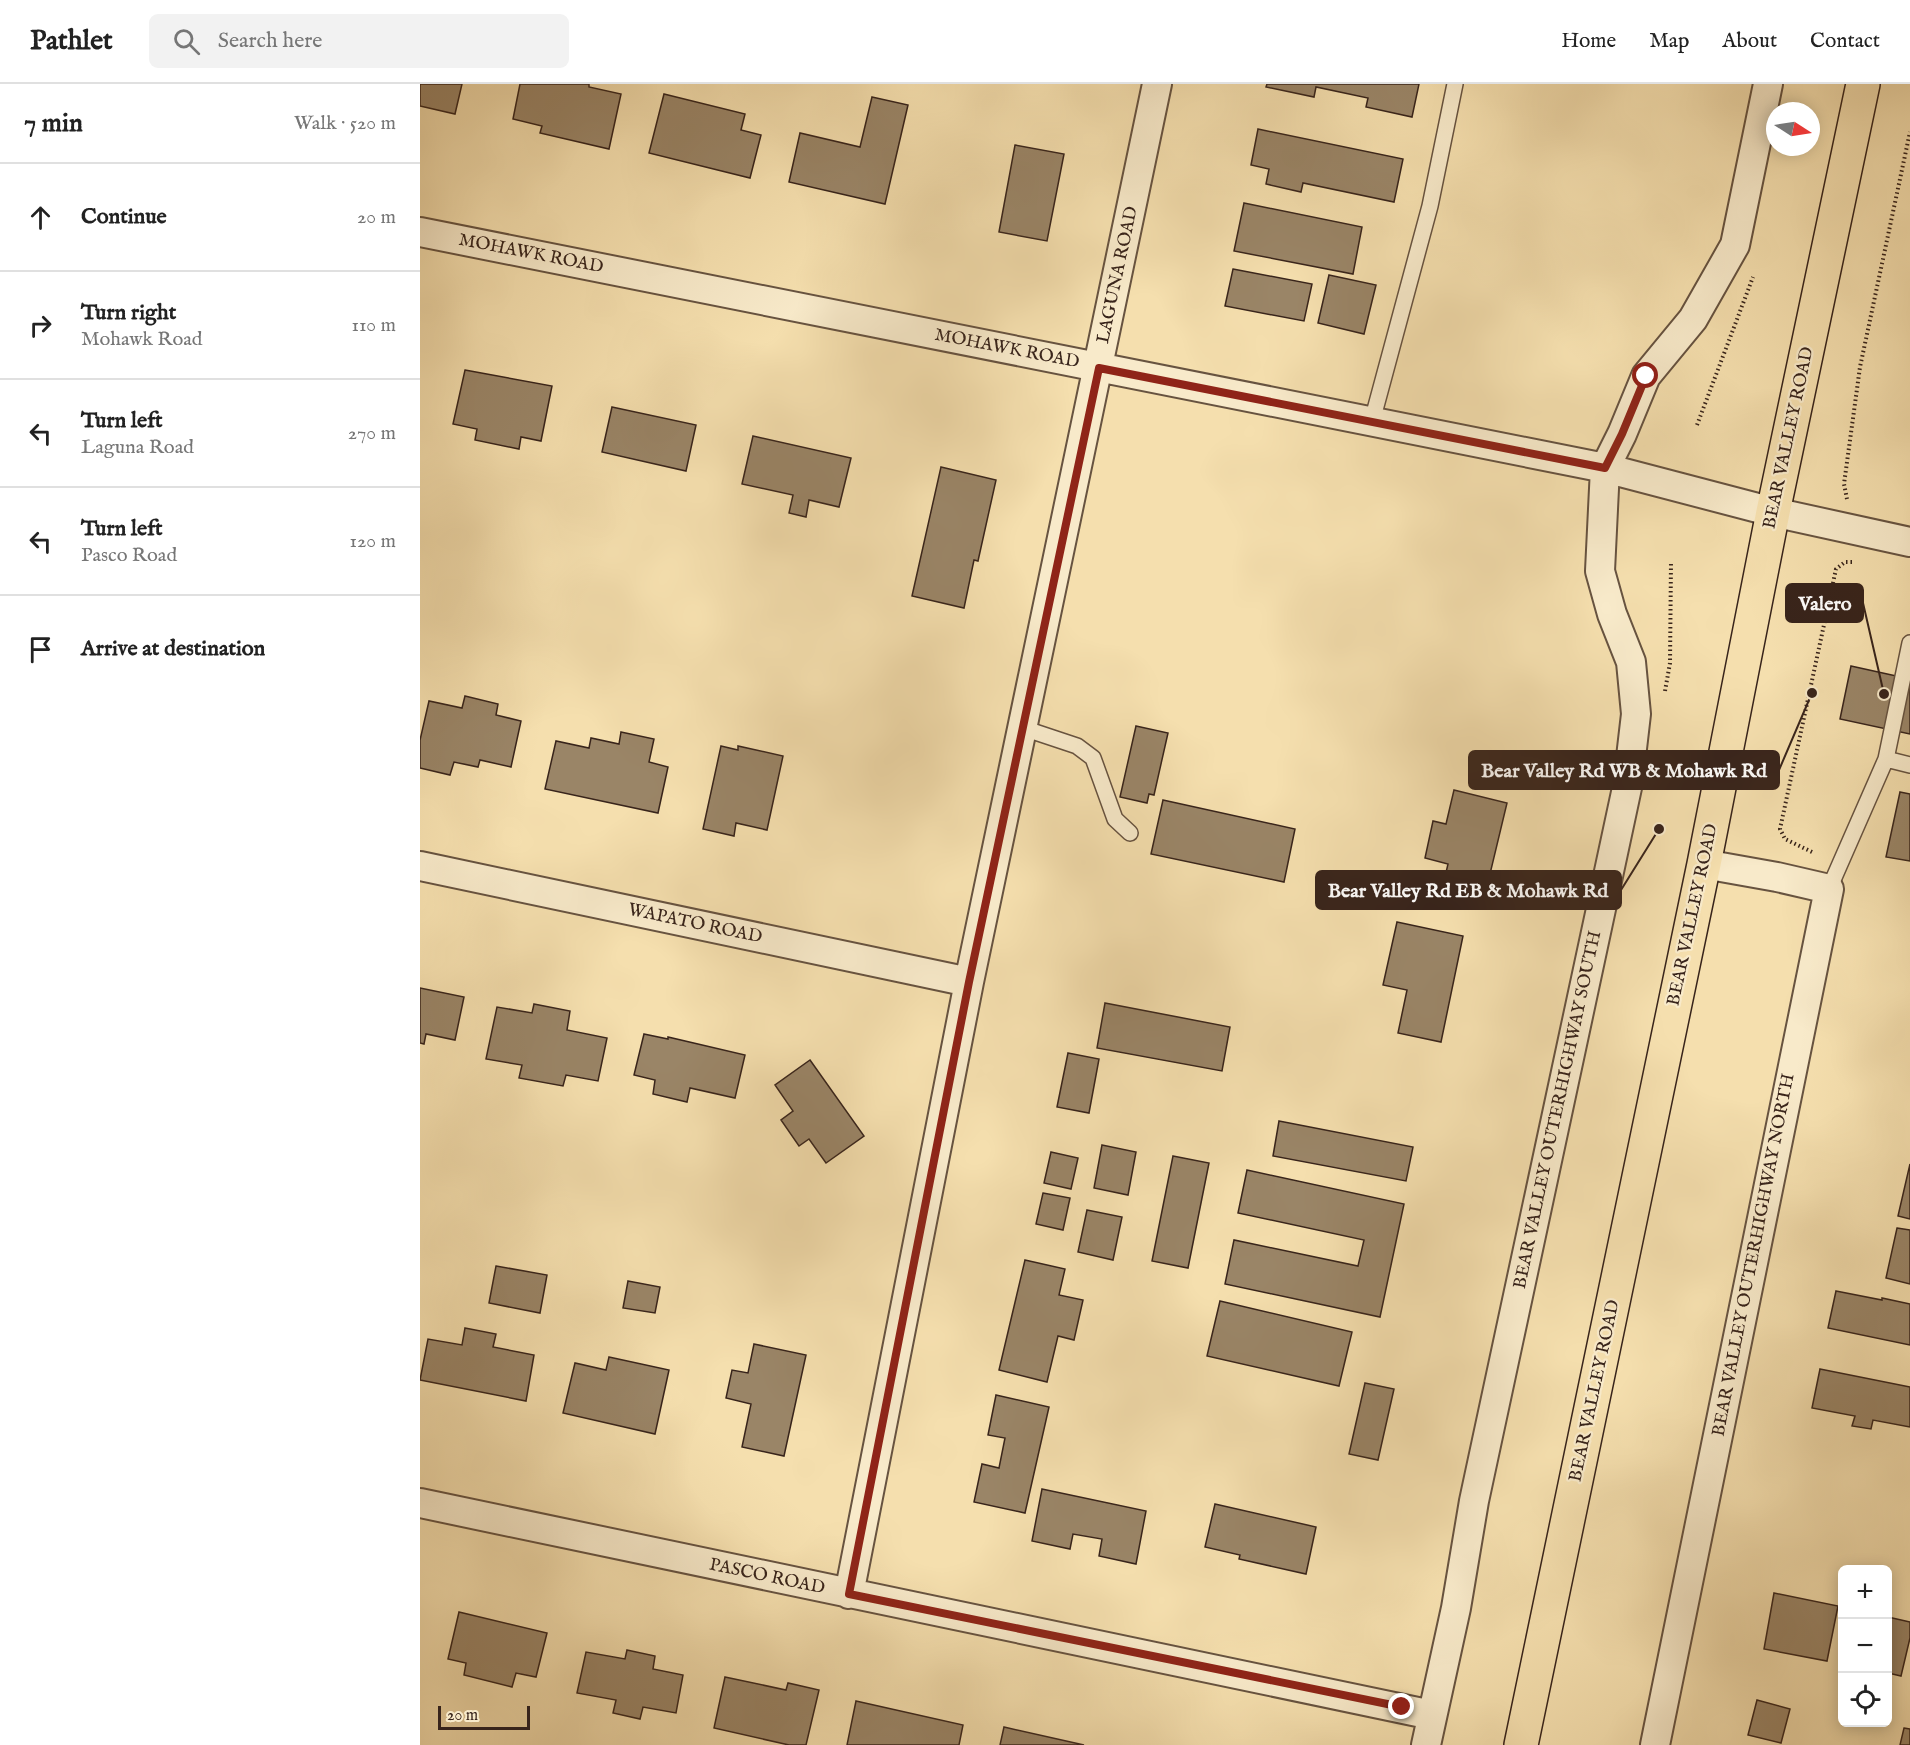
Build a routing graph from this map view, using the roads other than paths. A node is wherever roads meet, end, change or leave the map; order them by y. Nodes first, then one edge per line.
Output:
1 (1157, 84) edge
2 (1455, 84) edge
3 (1768, 84) edge
4 (1863, 84) edge
5 (420, 232) edge
6 (1099, 368) junction
7 (1372, 421) junction
8 (1605, 468) junction
9 (1773, 512) junction
10 (1910, 542) edge
11 (1910, 643) edge
12 (1023, 728) junction
13 (1886, 759) junction
14 (1910, 765) edge
15 (1130, 833) dead end
16 (1704, 864) junction
17 (420, 866) edge
18 (1834, 878) junction
19 (969, 982) junction
20 (420, 1503) edge
21 (849, 1594) junction
22 (1432, 1715) junction
23 (1426, 1745) edge
24 (1521, 1745) edge
25 (1655, 1745) edge

1 - 6 street, LAGUNA ROAD
2 - 7 lane
3 - 8 street, BEAR VALLEY OUTERHIGHWAY SOUTH
4 - 9 main road, BEAR VALLEY ROAD
5 - 6 street, MOHAWK ROAD
6 - 7 street, MOHAWK ROAD
6 - 12 street, LAGUNA ROAD
7 - 8 street, MOHAWK ROAD
8 - 9 street, MOHAWK ROAD
8 - 22 street, BEAR VALLEY OUTERHIGHWAY SOUTH
9 - 10 street, MOHAWK ROAD
9 - 16 main road, BEAR VALLEY ROAD
11 - 13 lane
12 - 15 lane
12 - 19 street, LAGUNA ROAD
13 - 14 lane
13 - 18 lane
16 - 18 street
16 - 24 main road, BEAR VALLEY ROAD
17 - 19 street, WAPATO ROAD
18 - 25 street, BEAR VALLEY OUTERHIGHWAY NORTH
19 - 21 street, LAGUNA ROAD
20 - 21 street, PASCO ROAD
21 - 22 street, PASCO ROAD
22 - 23 street, BEAR VALLEY OUTERHIGHWAY SOUTH

